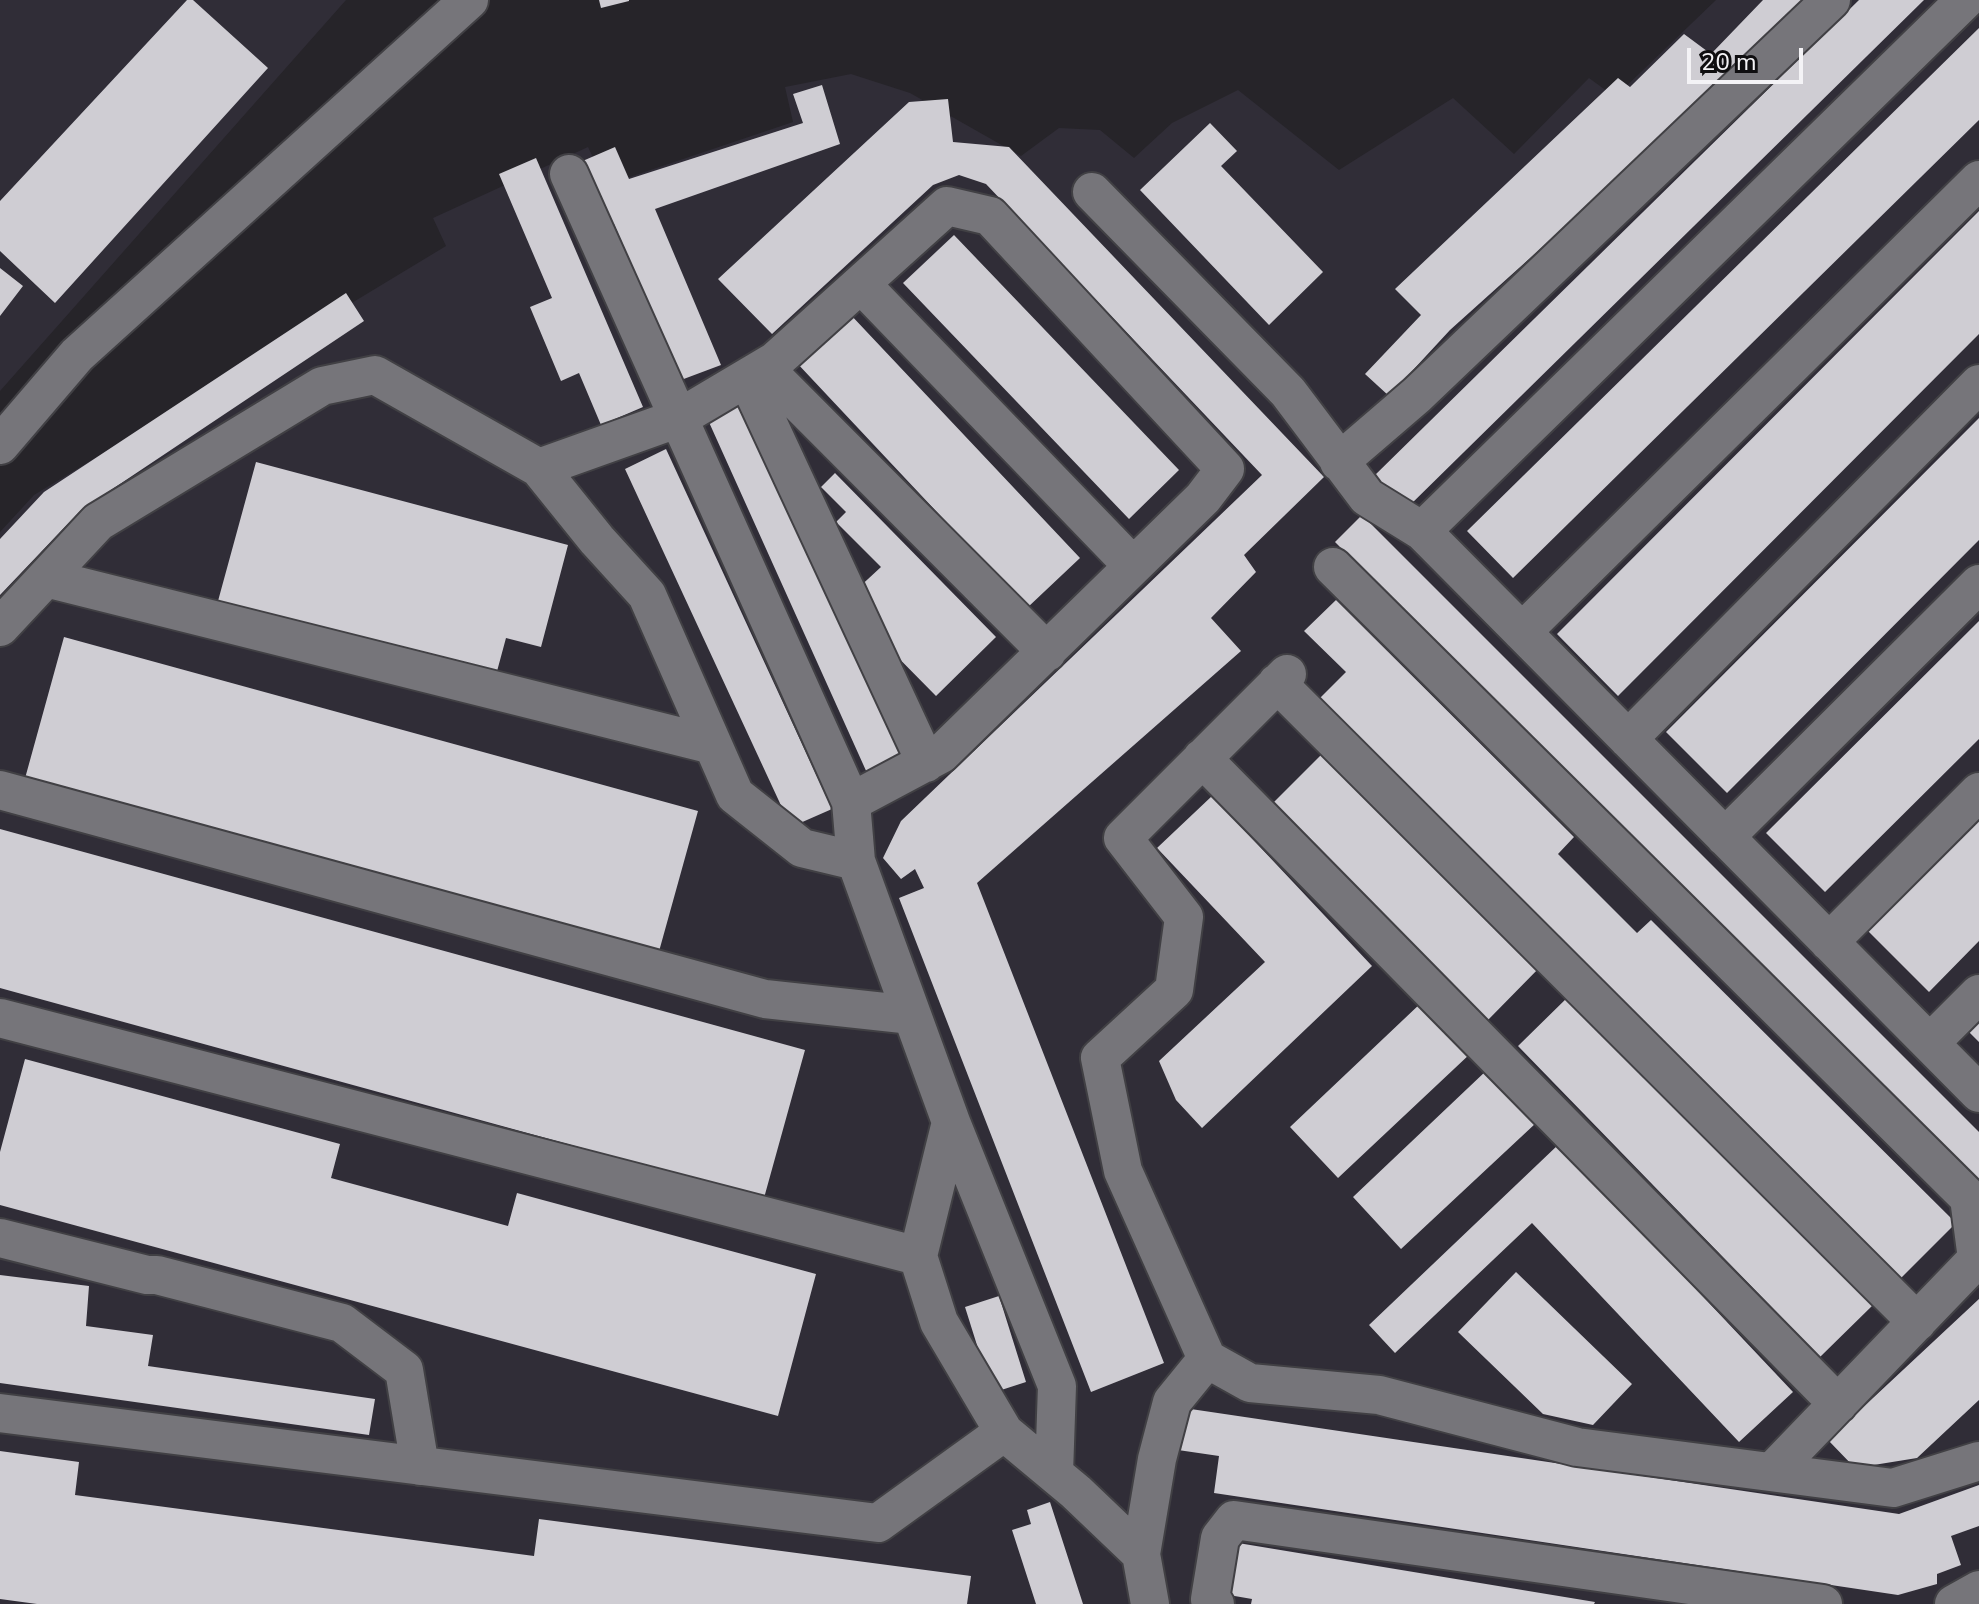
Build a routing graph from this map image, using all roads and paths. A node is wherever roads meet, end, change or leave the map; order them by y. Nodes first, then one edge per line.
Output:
1 (469, 0) edge
2 (1831, 0) edge
3 (1965, 0) edge
4 (569, 174) dead end
5 (1979, 180) edge
6 (1092, 192) dead end
7 (861, 284) junction
8 (756, 373) junction
9 (1979, 384) edge
10 (679, 418) junction
11 (0, 445) edge
12 (1339, 462) junction
13 (539, 468) junction
14 (1422, 531) junction
15 (1133, 566) junction
16 (1333, 567) dead end
17 (46, 578) junction
18 (1979, 584) edge
19 (0, 627) edge
20 (1522, 632) junction
21 (1047, 652) junction
22 (1628, 739) junction
23 (713, 745) junction
24 (1202, 758) junction
25 (926, 763) junction
26 (0, 790) edge
27 (1979, 792) edge
28 (851, 802) junction
29 (1725, 837) junction
30 (856, 861) junction
31 (1829, 942) junction
32 (1979, 994) edge
33 (912, 1015) junction
34 (0, 1018) edge
35 (1930, 1043) junction
36 (1979, 1093) edge
37 (951, 1122) junction
38 (0, 1238) edge
39 (918, 1256) junction
40 (1917, 1322) junction
41 (1207, 1359) junction
42 (1838, 1404) junction
43 (0, 1413) edge
44 (1004, 1432) junction
45 (1979, 1461) edge
46 (420, 1466) junction
47 (1772, 1472) junction
48 (1054, 1473) junction
49 (1141, 1554) junction
50 (1979, 1590) edge
51 (1150, 1604) edge
52 (1215, 1604) edge
53 (1823, 1604) edge
54 (1954, 1604) edge

1 - 11 lane
2 - 12 lane
3 - 14 lane
4 - 10 lane
5 - 20 lane
6 - 12 lane
7 - 8 lane
7 - 15 lane
7 - 15 lane
8 - 10 lane
8 - 21 lane
8 - 25 lane
9 - 22 lane
10 - 13 lane
10 - 28 lane
12 - 14 lane
13 - 17 lane
13 - 23 lane
14 - 20 lane
15 - 21 lane
16 - 40 lane
17 - 19 lane
17 - 23 lane
18 - 29 lane
20 - 22 lane
21 - 25 lane
22 - 29 lane
23 - 30 lane
24 - 40 lane
24 - 41 lane
24 - 42 lane
25 - 28 lane
26 - 33 lane
27 - 31 lane
28 - 30 lane
29 - 31 lane
30 - 33 lane
31 - 35 lane
32 - 35 lane
33 - 37 lane
34 - 39 lane
35 - 36 lane
37 - 39 lane
37 - 48 lane
38 - 46 lane
39 - 44 lane
40 - 42 lane
41 - 47 lane
41 - 49 lane
42 - 47 lane
43 - 46 lane
44 - 46 lane
44 - 48 lane
45 - 47 lane
48 - 49 lane
49 - 51 lane
50 - 54 lane
52 - 53 lane

